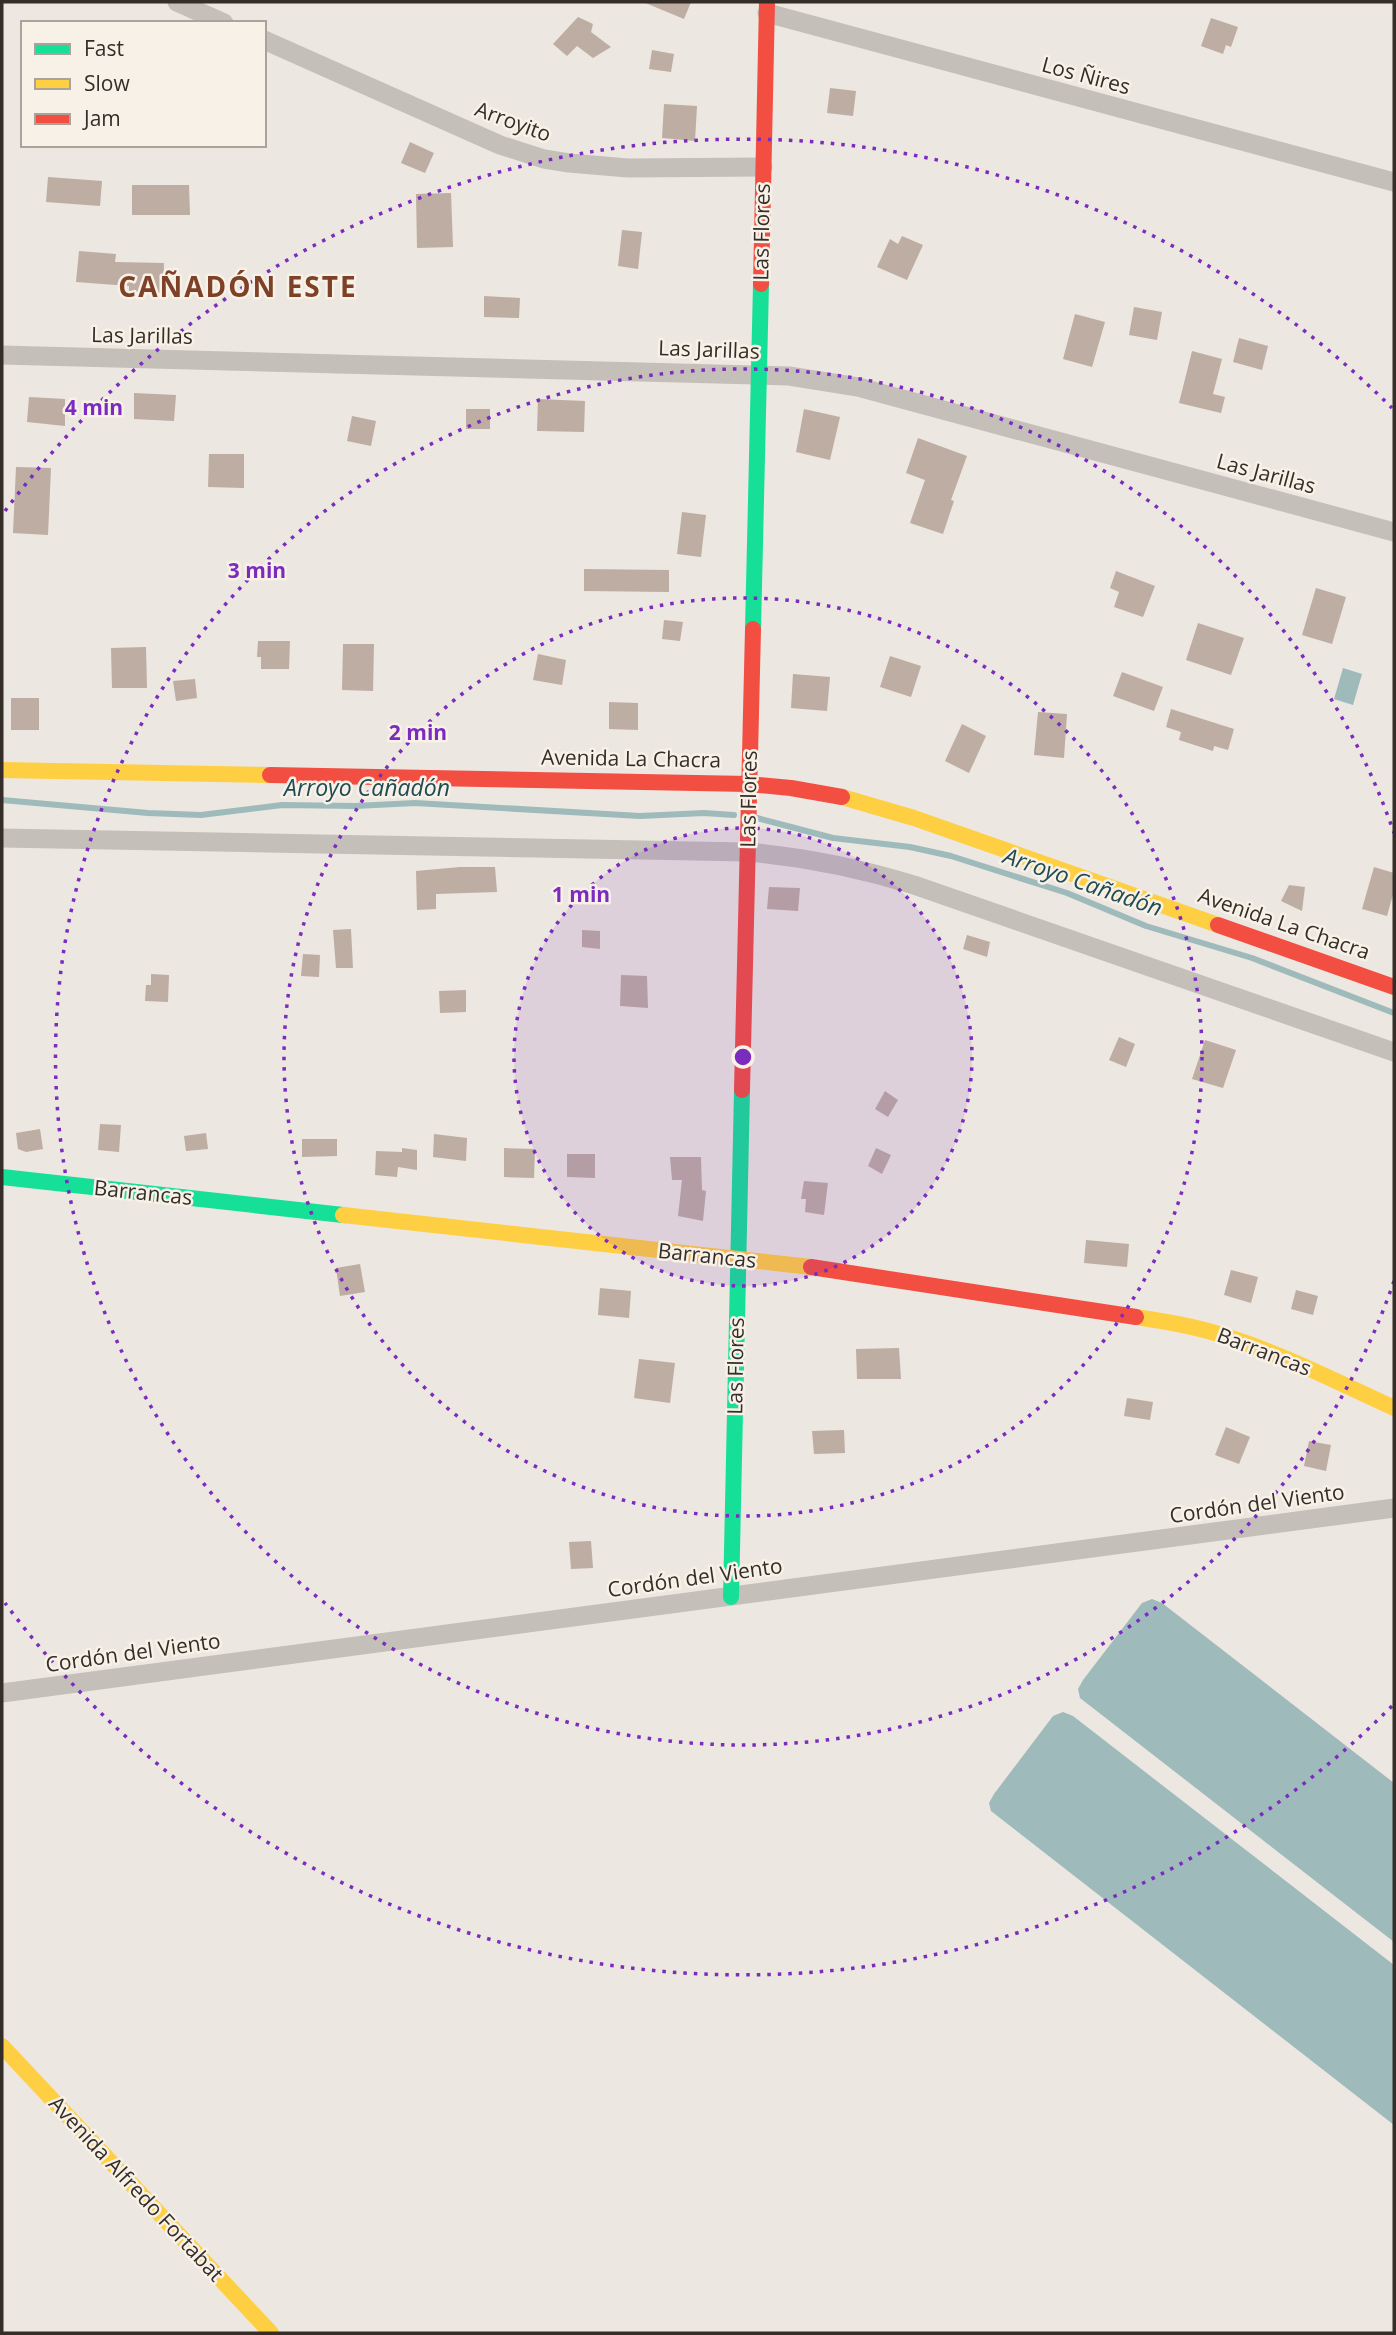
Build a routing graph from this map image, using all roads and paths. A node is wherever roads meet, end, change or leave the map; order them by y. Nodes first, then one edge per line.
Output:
1 (177, 2) edge
2 (767, 7) edge
3 (220, 21) edge
4 (266, 41) edge
5 (763, 167) junction
6 (1394, 182) edge
7 (2, 355) edge
8 (758, 374) junction
9 (1394, 532) edge
10 (2, 770) edge
11 (749, 784) junction
12 (2, 838) edge
13 (747, 852) junction
14 (1394, 987) edge
15 (1394, 1052) edge
16 (2, 1177) edge
17 (738, 1260) junction
18 (1394, 1408) edge
19 (1394, 1508) edge
20 (730, 1597) junction
21 (2, 1693) edge
22 (2, 2046) edge
23 (271, 2333) edge

1 - 3 street
2 - 5 main road, Las Flores
2 - 6 street, Los Ñires
4 - 5 street, Arroyito
5 - 8 main road, Las Flores
7 - 8 street, Las Jarillas
8 - 9 street, Las Jarillas
8 - 11 main road, Las Flores
10 - 11 main road, Avenida La Chacra
11 - 13 main road, Las Flores
11 - 14 main road, Avenida La Chacra
12 - 13 street
13 - 15 street
13 - 17 main road, Las Flores
16 - 17 main road, Barrancas
17 - 18 main road, Barrancas
17 - 20 main road, Las Flores
19 - 20 street, Cordón del Viento
20 - 21 street, Cordón del Viento
22 - 23 main road, Avenida Alfredo Fortabat

